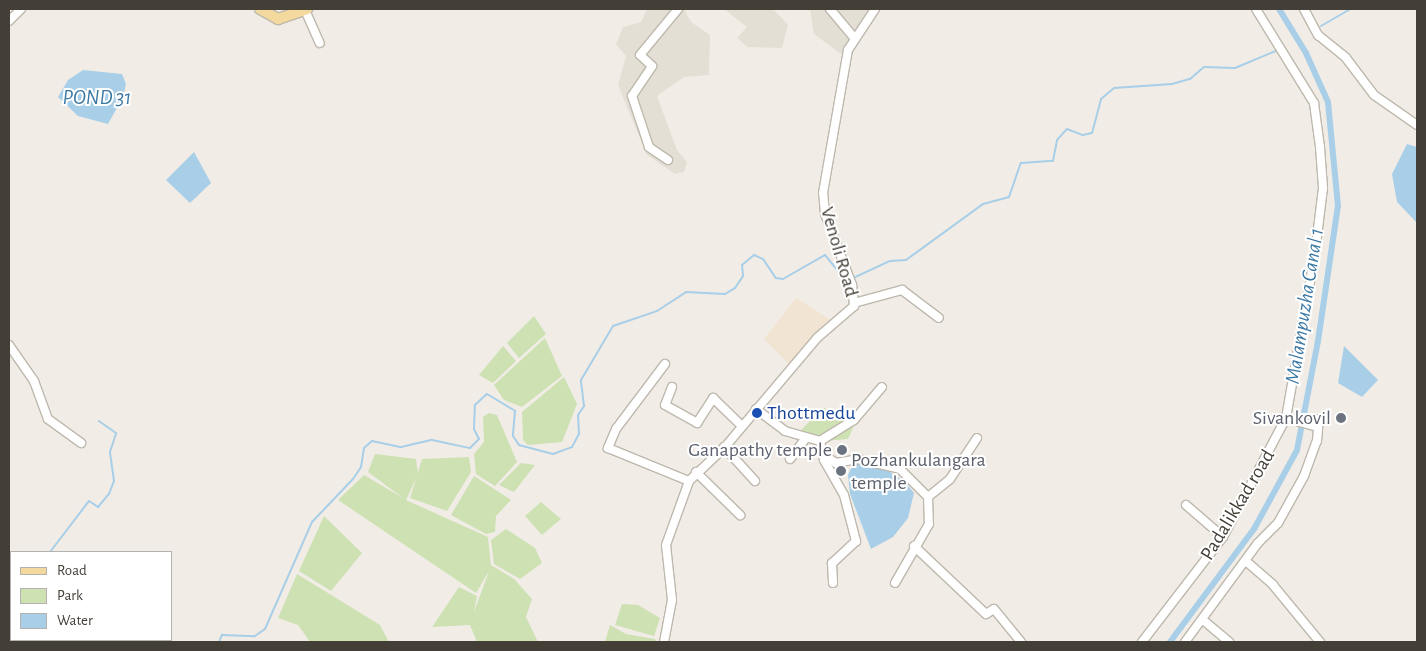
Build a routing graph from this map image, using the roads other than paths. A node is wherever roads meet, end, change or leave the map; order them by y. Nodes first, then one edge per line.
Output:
1 (21, 9) edge
2 (260, 9) edge
3 (306, 9) edge
4 (678, 9) edge
5 (830, 9) edge
6 (875, 9) edge
7 (1256, 9) edge
8 (1304, 9) edge
9 (9, 22) edge
10 (853, 36) junction
11 (320, 43) dead end
12 (1417, 125) edge
13 (668, 160) dead end
14 (854, 303) junction
15 (939, 318) dead end
16 (9, 345) edge
17 (665, 364) dead end
18 (672, 387) dead end
19 (882, 387) dead end
20 (756, 409) junction
21 (1286, 418) junction
22 (742, 426) junction
23 (806, 438) junction
24 (977, 438) dead end
25 (820, 441) junction
26 (81, 443) dead end
27 (724, 448) junction
28 (824, 455) junction
29 (790, 459) dead end
30 (836, 463) junction
31 (829, 468) junction
32 (696, 472) junction
33 (689, 481) junction
34 (755, 481) dead end
35 (928, 497) junction
36 (1186, 505) dead end
37 (740, 516) dead end
38 (1223, 537) junction
39 (914, 546) junction
40 (1247, 562) junction
41 (832, 583) dead end
42 (895, 583) dead end
43 (1203, 620) junction
44 (664, 642) edge
45 (1021, 642) edge
46 (1142, 642) edge
47 (1185, 642) edge
48 (1229, 642) edge
49 (1320, 642) edge

1 - 9 street
2 - 3 main road
3 - 11 street
4 - 13 street
5 - 10 street
6 - 10 street, Venoli Road
7 - 21 street, Padalikkad road
8 - 12 street
10 - 14 street, Venoli Road
14 - 15 street
14 - 20 street, Venoli Road
16 - 26 street
17 - 33 street
18 - 22 street
19 - 25 street
20 - 22 street, Venoli Road
20 - 23 street
21 - 38 street, Padalikkad road
21 - 40 street
22 - 27 street, Venoli Road
23 - 25 street
23 - 29 street
24 - 35 street
25 - 28 street
27 - 32 street, Venoli Road
27 - 34 street
28 - 30 street
28 - 31 street
30 - 31 street
30 - 35 street
31 - 41 street
32 - 33 street, Venoli Road
32 - 37 street
33 - 44 street, Venoli Road
35 - 39 street
36 - 38 street
38 - 46 street, Padalikkad road
39 - 42 street
39 - 45 street
40 - 43 street
40 - 49 street
43 - 47 street
43 - 48 street

